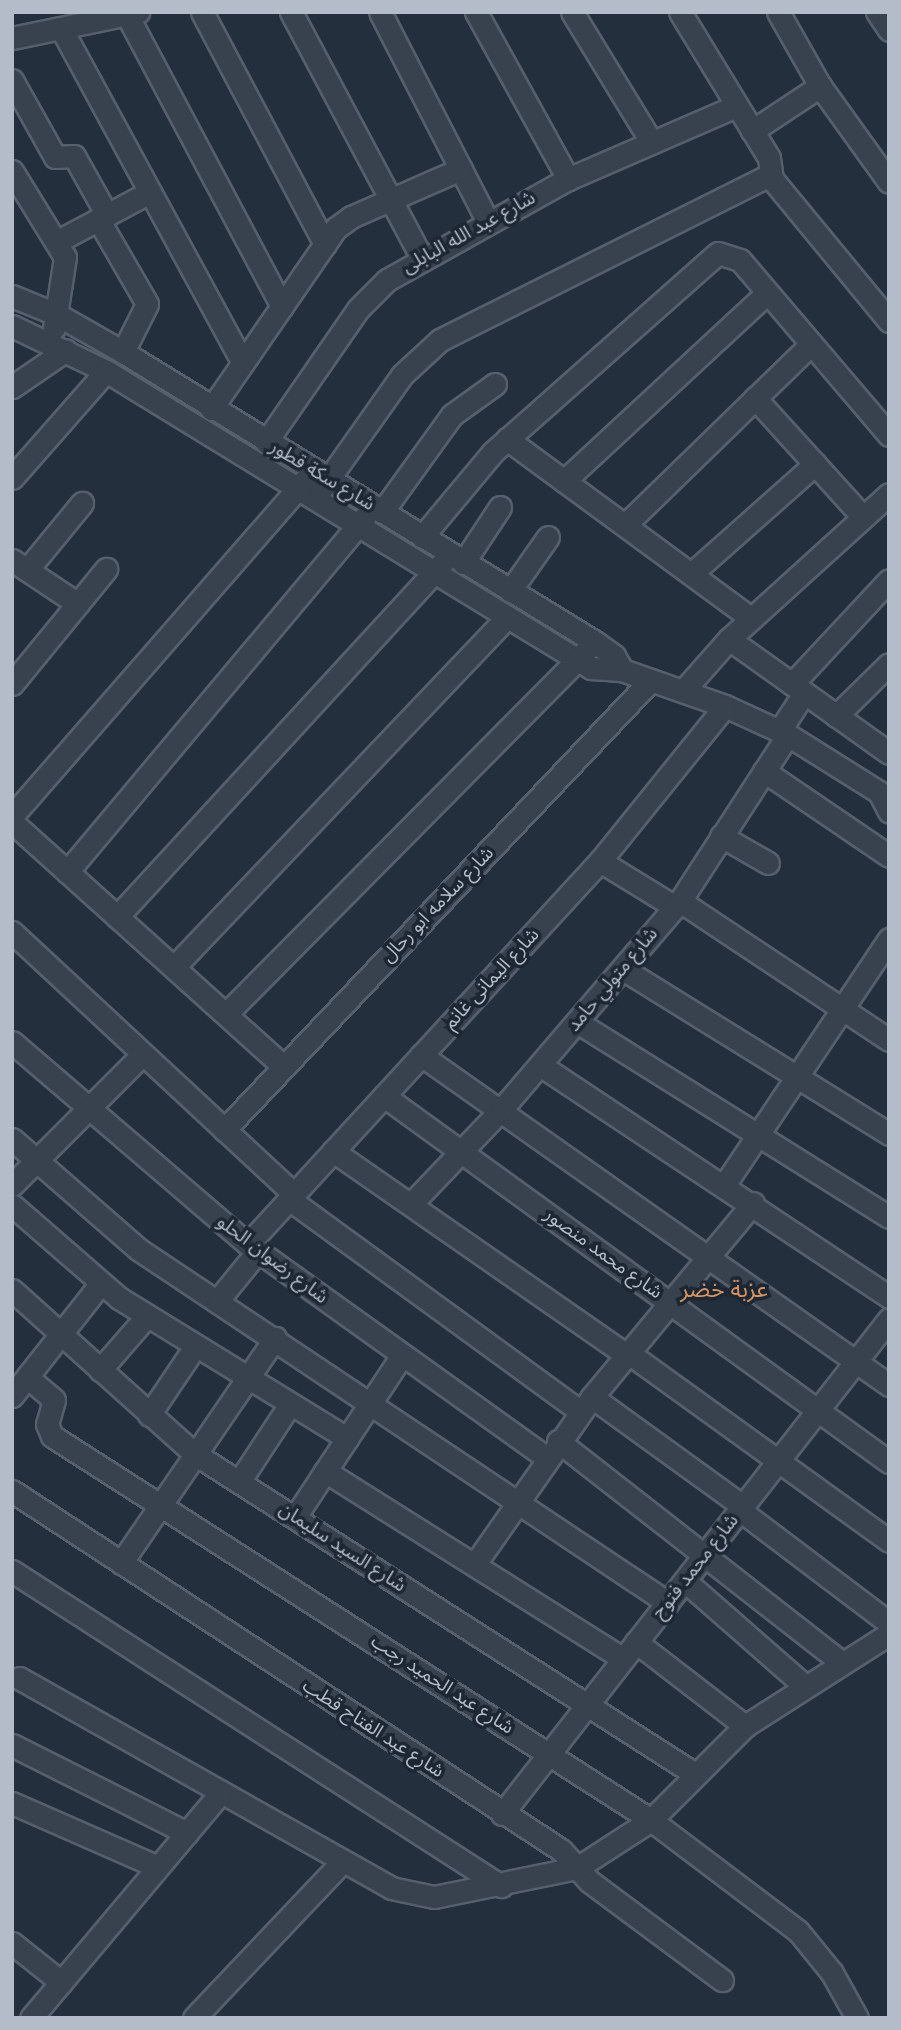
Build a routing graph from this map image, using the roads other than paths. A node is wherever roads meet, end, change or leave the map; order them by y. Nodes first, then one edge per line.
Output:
1 (202, 12) edge
2 (291, 12) edge
3 (380, 12) edge
4 (476, 12) edge
5 (572, 12) edge
6 (680, 12) edge
7 (778, 12) edge
8 (877, 12) edge
9 (133, 13) edge
10 (61, 28) junction
11 (889, 30) edge
12 (12, 38) edge
13 (12, 80) edge
14 (820, 86) junction
15 (736, 106) junction
16 (752, 131) junction
17 (652, 143) junction
18 (461, 169) junction
19 (12, 172) edge
20 (771, 174) junction
21 (568, 179) junction
22 (889, 182) edge
23 (148, 193) junction
24 (390, 200) junction
25 (103, 217) junction
26 (487, 220) junction
27 (58, 241) junction
28 (325, 244) junction
29 (421, 257) junction
30 (767, 293) junction
31 (12, 296) edge
32 (282, 306) junction
33 (58, 315) junction
34 (889, 321) edge
35 (12, 326) edge
36 (811, 344) junction
37 (58, 346) junction
38 (123, 352) junction
39 (243, 363) junction
40 (106, 371) junction
41 (495, 384) dead end
42 (12, 387) edge
43 (755, 398) junction
44 (211, 409) junction
45 (889, 435) edge
46 (507, 439) junction
47 (266, 442) junction
48 (815, 464) junction
49 (320, 475) junction
50 (13, 477) edge
51 (564, 481) junction
52 (307, 494) junction
53 (889, 494) edge
54 (82, 503) dead end
55 (500, 507) dead end
56 (377, 509) junction
57 (861, 516) junction
58 (625, 525) junction
59 (358, 526) junction
60 (422, 537) junction
61 (548, 537) dead end
62 (457, 558) junction
63 (17, 566) edge
64 (106, 569) dead end
65 (433, 573) junction
66 (691, 574) junction
67 (889, 580) edge
68 (510, 592) junction
69 (78, 604) junction
70 (506, 618) junction
71 (751, 618) junction
72 (729, 639) junction
73 (595, 642) junction
74 (577, 660) junction
75 (889, 664) edge
76 (622, 670) junction
77 (652, 680) junction
78 (12, 684) edge
79 (798, 688) junction
80 (683, 691) junction
81 (725, 706) junction
82 (836, 716) junction
83 (784, 732) junction
84 (889, 753) edge
85 (764, 771) junction
86 (884, 791) edge
87 (889, 812) edge
88 (12, 816) edge
89 (12, 822) edge
90 (721, 836) junction
91 (889, 856) edge
92 (600, 861) junction
93 (768, 863) dead end
94 (67, 872) junction
95 (678, 904) junction
96 (117, 917) junction
97 (12, 932) edge
98 (889, 939) edge
99 (174, 967) junction
100 (623, 969) junction
101 (842, 1008) junction
102 (226, 1014) junction
103 (577, 1023) junction
104 (889, 1040) edge
105 (12, 1042) edge
106 (144, 1054) junction
107 (421, 1055) junction
108 (540, 1065) junction
109 (284, 1067) junction
110 (796, 1077) junction
111 (384, 1096) junction
112 (87, 1110) junction
113 (500, 1111) junction
114 (224, 1130) junction
115 (889, 1134) edge
116 (758, 1135) junction
117 (12, 1139) edge
118 (333, 1151) junction
119 (461, 1152) junction
120 (36, 1161) junction
121 (725, 1184) junction
122 (12, 1185) edge
123 (291, 1196) junction
124 (753, 1203) junction
125 (411, 1204) junction
126 (12, 1205) edge
127 (889, 1217) edge
128 (253, 1247) junction
129 (708, 1257) junction
130 (100, 1284) junction
131 (12, 1290) edge
132 (889, 1297) edge
133 (218, 1300) junction
134 (669, 1302) junction
135 (146, 1317) junction
136 (889, 1319) edge
137 (61, 1334) junction
138 (275, 1338) junction
139 (194, 1348) junction
140 (626, 1353) junction
141 (401, 1357) junction
142 (858, 1363) junction
143 (100, 1370) junction
144 (247, 1379) junction
145 (18, 1384) edge
146 (889, 1385) edge
147 (372, 1401) junction
148 (290, 1404) junction
149 (586, 1404) junction
150 (819, 1411) junction
151 (149, 1415) junction
152 (347, 1438) junction
153 (553, 1450) junction
154 (195, 1454) junction
155 (779, 1462) junction
156 (889, 1462) edge
157 (325, 1471) junction
158 (239, 1482) junction
159 (12, 1491) edge
160 (519, 1500) junction
161 (160, 1505) junction
162 (742, 1509) junction
163 (295, 1517) junction
164 (889, 1541) edge
165 (707, 1554) junction
166 (121, 1563) junction
167 (475, 1564) junction
168 (12, 1571) edge
169 (685, 1581) junction
170 (668, 1603) junction
171 (889, 1623) edge
172 (889, 1634) edge
173 (630, 1651) junction
174 (842, 1663) junction
175 (19, 1678) dead end
176 (805, 1686) junction
177 (586, 1704) junction
178 (745, 1726) junction
179 (12, 1745) edge
180 (548, 1752) junction
181 (695, 1774) junction
182 (221, 1792) junction
183 (12, 1803) edge
184 (502, 1814) junction
185 (652, 1820) junction
186 (187, 1833) junction
187 (343, 1861) junction
188 (158, 1867) junction
189 (578, 1868) junction
190 (501, 1886) junction
191 (12, 1943) edge
192 (722, 1980) dead end
193 (61, 1982) junction
194 (32, 2018) edge
195 (194, 2018) edge
196 (858, 2018) edge

1 - 28 street
2 - 24 street
3 - 18 street
4 - 21 street
5 - 17 street
6 - 15 street
7 - 14 street
8 - 11 street
9 - 10 street
9 - 32 street
10 - 12 street
10 - 23 street
13 - 25 street
14 - 16 street
14 - 22 street
15 - 16 street
15 - 17 street, شارع عبد الله البابلى
16 - 20 street
17 - 21 street, شارع عبد الله البابلى
18 - 24 street
18 - 26 street
19 - 27 street
20 - 34 street
20 - 49 street
21 - 26 street, شارع عبد الله البابلى
23 - 25 street
23 - 39 street
24 - 28 street
24 - 29 street
25 - 27 street
25 - 38 street
26 - 29 street, شارع عبد الله البابلى
27 - 33 street
28 - 32 street
29 - 47 street, شارع عبد الله البابلى
30 - 36 street
30 - 46 street
30 - 51 street
31 - 33 street, شارع سكة قطور
32 - 39 street
33 - 37 street
33 - 38 street, شارع سكة قطور
35 - 37 street, شارع سكة قطور
36 - 43 street
36 - 45 street
37 - 40 street, شارع سكة قطور
37 - 42 street
38 - 44 street, شارع سكة قطور
39 - 44 street
40 - 50 street
40 - 52 street, شارع سكة قطور
41 - 56 street
43 - 48 street
43 - 58 street
44 - 47 street, شارع سكة قطور
46 - 51 street
46 - 60 street
47 - 49 street, شارع سكة قطور
48 - 57 street
48 - 66 street
49 - 52 street
49 - 56 street, شارع سكة قطور
51 - 58 street
52 - 59 street, شارع سكة قطور
52 - 88 street
53 - 57 street
54 - 63 street
55 - 62 street
56 - 59 street
56 - 60 street, شارع سكة قطور
57 - 71 street
58 - 66 street
59 - 65 street, شارع سكة قطور
59 - 94 street
60 - 62 street, شارع سكة قطور
61 - 68 street
62 - 65 street
62 - 68 street, شارع سكة قطور
63 - 69 street
64 - 69 street
65 - 70 street, شارع سكة قطور
65 - 96 street
66 - 71 street
67 - 79 street, شارع متولي حامد
68 - 73 street, شارع سكة قطور
69 - 78 street
70 - 74 street, شارع سكة قطور
70 - 99 street
71 - 72 street
72 - 79 street
72 - 80 street
73 - 74 street
73 - 76 street, شارع سكة قطور
74 - 76 street, شارع سكة قطور
74 - 102 street
75 - 82 street
76 - 77 street, شارع سكة قطور
77 - 80 street, شارع سكة قطور
77 - 109 street, شارع سلامه ابو رحال
79 - 82 street
79 - 83 street, شارع متولي حامد
80 - 81 street, شارع سكة قطور
81 - 83 street, شارع سكة قطور
81 - 92 street, شارع اليمانى غانم
82 - 84 street
83 - 85 street, شارع متولي حامد
83 - 86 street, شارع سكة قطور
85 - 90 street, شارع متولي حامد
85 - 91 street
86 - 87 street, شارع سكة قطور
89 - 94 street
90 - 93 street
90 - 95 street, شارع متولي حامد
92 - 95 street
92 - 107 street, شارع اليمانى غانم
94 - 96 street
95 - 100 street, شارع متولي حامد
95 - 101 street
96 - 99 street
97 - 106 street
98 - 101 street
99 - 102 street
100 - 103 street, شارع متولي حامد
100 - 110 street
101 - 104 street
101 - 110 street
102 - 109 street
103 - 108 street, شارع متولي حامد
103 - 116 street
105 - 112 street, شارع رضوان الحلو
106 - 112 street
106 - 114 street
107 - 111 street, شارع اليمانى غانم
107 - 113 street
108 - 113 street, شارع متولي حامد
108 - 121 street
109 - 114 street, شارع سلامه ابو رحال
110 - 115 street
110 - 116 street
111 - 118 street, شارع اليمانى غانم
111 - 119 street, شارع محمد منصور
112 - 120 street
112 - 128 street, شارع رضوان الحلو
113 - 119 street, شارع متولي حامد
113 - 129 street
114 - 123 street
116 - 121 street
116 - 127 street
117 - 120 street
118 - 123 street, شارع اليمانى غانم
118 - 125 street
119 - 125 street, شارع متولي حامد
119 - 134 street, شارع محمد منصور
120 - 122 street
120 - 133 street
121 - 124 street
123 - 128 street, شارع اليمانى غانم
123 - 149 street
124 - 129 street
124 - 132 street
125 - 140 street
126 - 130 street
128 - 133 street, شارع اليمانى غانم
128 - 141 street, شارع رضوان الحلو
129 - 134 street
129 - 142 street
130 - 135 street
130 - 137 street
131 - 137 street, شارع السيد سليمان
133 - 138 street
134 - 140 street
134 - 150 street, شارع محمد منصور
135 - 139 street
135 - 143 street
136 - 142 street, شارع محمد فتوح
137 - 143 street, شارع السيد سليمان
137 - 145 street
138 - 144 street
138 - 147 street
139 - 144 street
139 - 151 street
140 - 149 street
140 - 155 street
141 - 147 street
141 - 153 street, شارع رضوان الحلو
142 - 146 street
142 - 150 street, شارع محمد فتوح
143 - 151 street, شارع السيد سليمان
144 - 148 street
144 - 154 street
145 - 161 street, شارع عبد الحميد رجب
147 - 152 street
147 - 160 street
148 - 152 street
148 - 158 street
149 - 153 street
149 - 162 street
150 - 155 street, شارع محمد فتوح
150 - 156 street, شارع محمد منصور
151 - 154 street, شارع السيد سليمان
152 - 157 street
153 - 160 street
153 - 165 street, شارع رضوان الحلو
154 - 158 street, شارع السيد سليمان
154 - 161 street
155 - 162 street, شارع محمد فتوح
155 - 164 street
157 - 163 street
157 - 167 street
158 - 163 street, شارع السيد سليمان
159 - 166 street, شارع عبد الفتاح قطب
160 - 167 street
160 - 170 street
161 - 166 street
161 - 180 street, شارع عبد الحميد رجب
162 - 165 street, شارع محمد فتوح
162 - 171 street
163 - 177 street, شارع السيد سليمان
165 - 169 street, شارع محمد فتوح
165 - 174 street, شارع رضوان الحلو
166 - 184 street, شارع عبد الفتاح قطب
167 - 173 street
168 - 190 street
169 - 170 street, شارع محمد فتوح
169 - 176 street
170 - 173 street, شارع محمد فتوح
172 - 174 street
173 - 177 street, شارع محمد فتوح
173 - 178 street
174 - 176 street
175 - 182 street
176 - 178 street
177 - 180 street, شارع محمد فتوح
177 - 181 street, شارع السيد سليمان
178 - 181 street
179 - 186 street
180 - 184 street, شارع محمد فتوح
180 - 185 street, شارع عبد الحميد رجب
181 - 185 street
182 - 186 street
182 - 187 street
183 - 188 street
184 - 189 street, شارع عبد الفتاح قطب
185 - 189 street
185 - 196 street, شارع عبد الحميد رجب
186 - 188 street
187 - 190 street
187 - 195 street
188 - 193 street
189 - 190 street
189 - 192 street, شارع عبد الفتاح قطب
191 - 193 street
193 - 194 street

